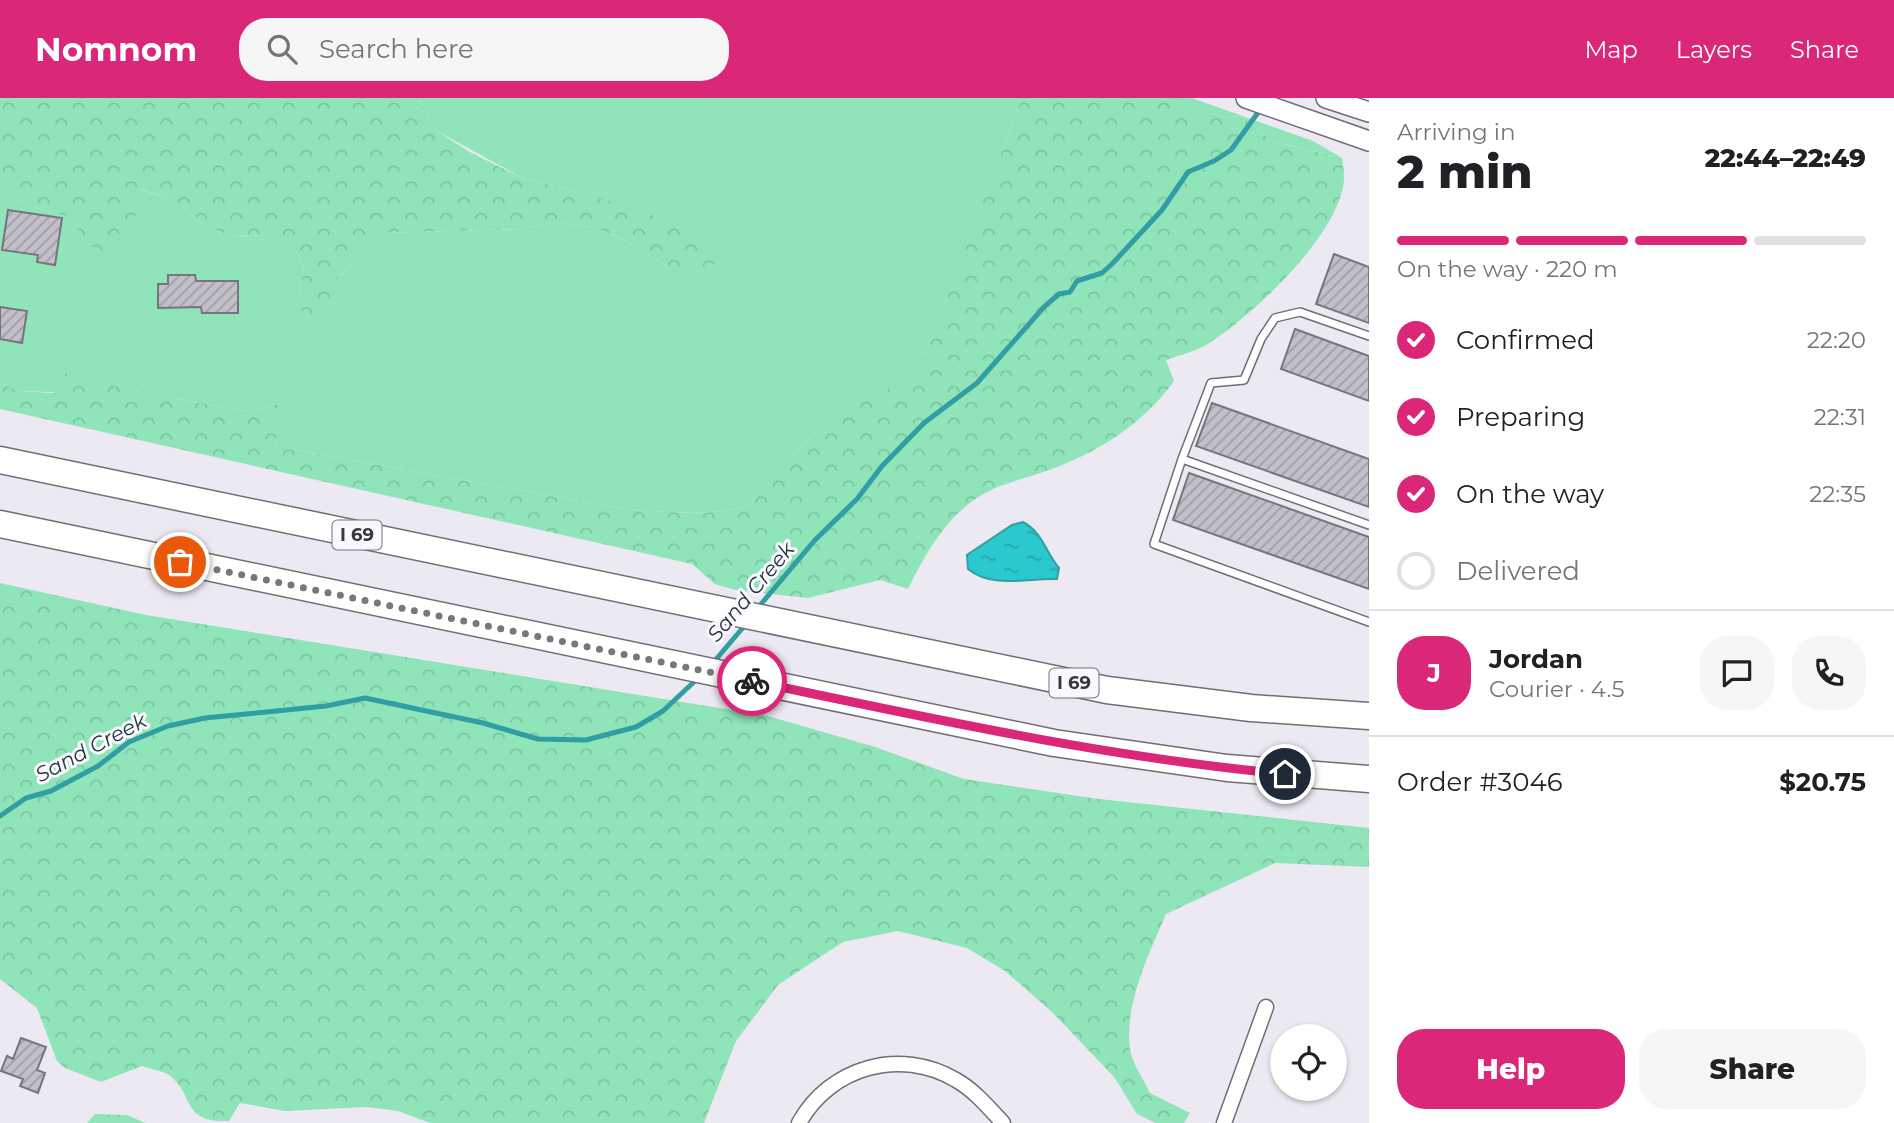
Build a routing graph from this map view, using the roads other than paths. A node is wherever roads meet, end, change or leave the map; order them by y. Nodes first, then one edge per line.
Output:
1 (1246, 98) edge
2 (1327, 99) edge
3 (1369, 113) edge
4 (1369, 142) edge
5 (1369, 336) edge
6 (1182, 458) junction
7 (0, 460) edge
8 (0, 524) edge
9 (1369, 525) edge
10 (1369, 622) edge
11 (1369, 716) edge
12 (1369, 779) edge
13 (1266, 1007) dead end
14 (799, 1123) edge
15 (1003, 1123) edge
16 (1224, 1123) edge

1 - 4 main road
2 - 3 main road
5 - 6 lane
6 - 9 lane
6 - 10 lane
7 - 11 highway, I 69
8 - 12 highway
13 - 16 street
14 - 15 street

